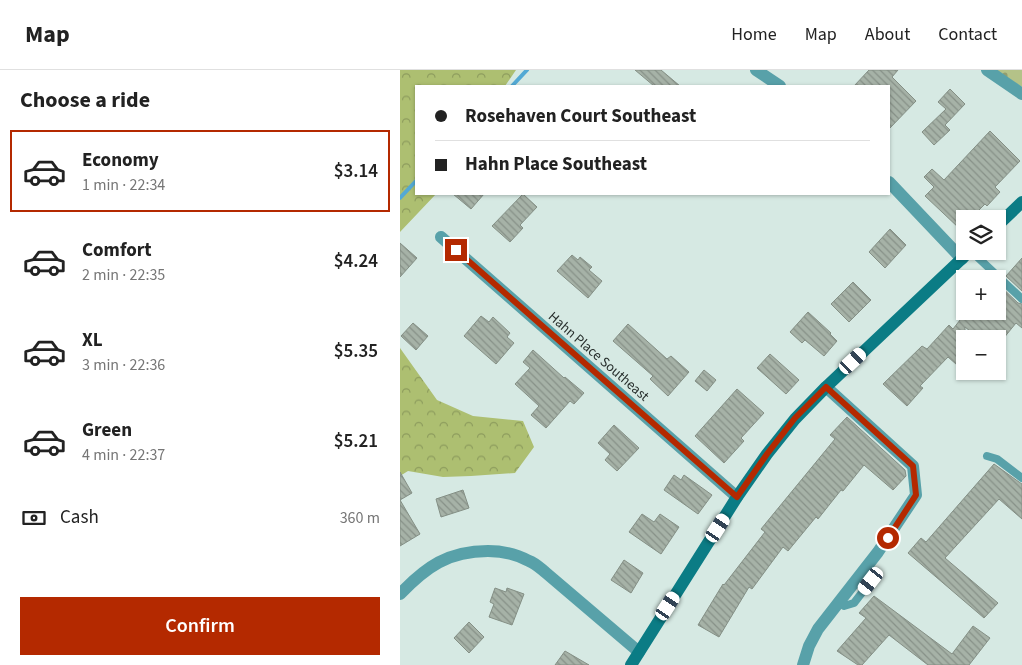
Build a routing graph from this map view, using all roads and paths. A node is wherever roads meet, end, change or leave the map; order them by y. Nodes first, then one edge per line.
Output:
1 (756, 70) edge
2 (987, 70) edge
3 (778, 85) edge
4 (1022, 94) edge
5 (890, 183) edge
6 (1022, 202) edge
7 (1006, 217) edge
8 (441, 237) dead end
9 (956, 243) edge
10 (962, 260) edge
11 (975, 260) edge
12 (1022, 299) edge
13 (826, 387) junction
14 (987, 456) dead end
15 (1022, 478) edge
16 (737, 497) junction
17 (871, 581) dead end
18 (400, 594) edge
19 (839, 602) junction
20 (639, 652) junction
21 (630, 665) edge
22 (803, 665) edge

1 - 3 street
2 - 4 street
5 - 9 street
6 - 7 main road
8 - 16 street, Hahn Place Southeast
10 - 13 main road
11 - 12 lane
13 - 16 main road
13 - 19 street
14 - 15 lane
16 - 20 main road
17 - 19 lane
18 - 20 street
19 - 22 street
20 - 21 main road

